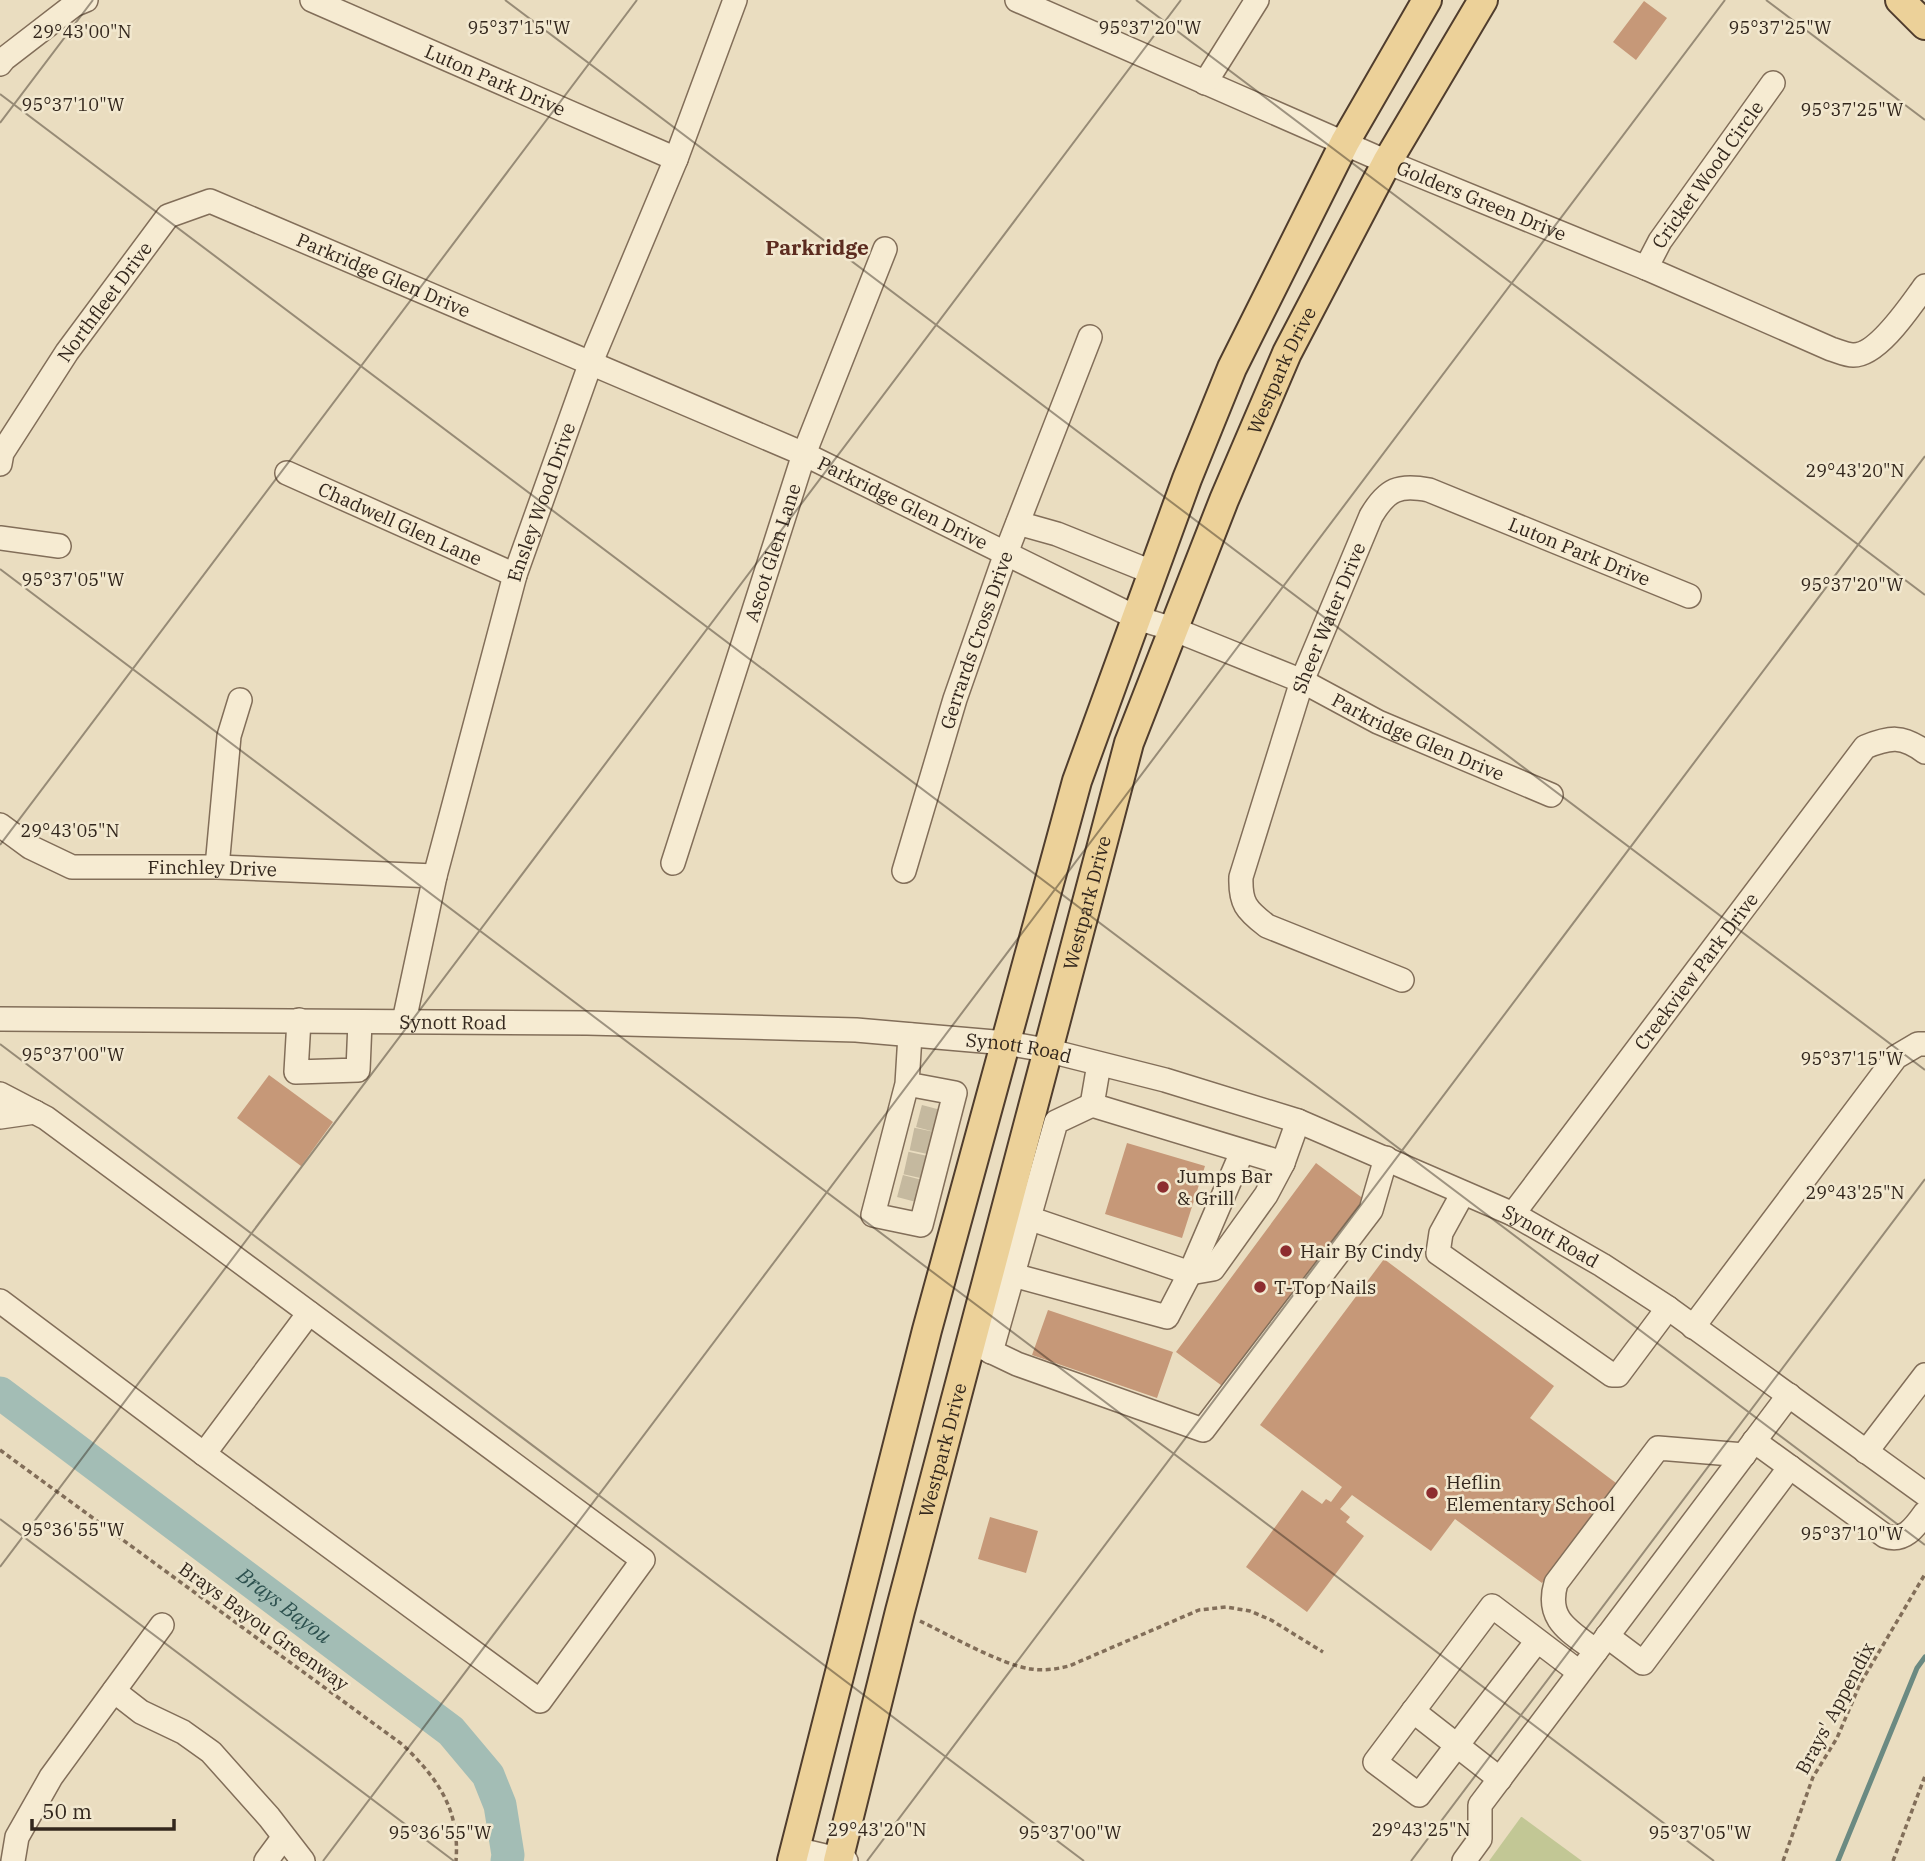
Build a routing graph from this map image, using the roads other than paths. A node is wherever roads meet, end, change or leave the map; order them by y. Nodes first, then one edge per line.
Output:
1 (86, 0) edge
2 (312, 0) edge
3 (735, 0) edge
4 (1017, 0) edge
5 (1257, 0) edge
6 (1427, 0) edge
7 (1483, 0) edge
8 (1900, 0) edge
9 (1925, 25) edge
10 (0, 64) edge
11 (1205, 83) junction
12 (1773, 83) dead end
13 (1345, 142) junction
14 (676, 159) junction
15 (1387, 162) junction
16 (250, 218) joint
17 (885, 249) dead end
18 (1646, 268) junction
19 (1925, 286) edge
20 (1090, 337) dead end
21 (591, 362) junction
22 (803, 454) junction
23 (0, 464) edge
24 (287, 473) dead end
25 (1468, 508) joint
26 (1018, 523) junction
27 (0, 537) edge
28 (59, 546) dead end
29 (1006, 554) junction
30 (1154, 573) junction
31 (515, 575) junction
32 (1689, 596) dead end
33 (1137, 618) junction
34 (1174, 629) junction
35 (1302, 681) junction
36 (240, 700) dead end
37 (1925, 752) edge
38 (1551, 795) dead end
39 (0, 825) edge
40 (673, 863) dead end
41 (217, 867) junction
42 (904, 871) dead end
43 (435, 876) junction
44 (1402, 980) dead end
45 (0, 1019) edge
46 (299, 1020) junction
47 (404, 1021) junction
48 (360, 1023) junction
49 (910, 1035) junction
50 (1006, 1043) junction
51 (1925, 1044) edge
52 (1046, 1050) junction
53 (1099, 1064) junction
54 (907, 1084) junction
55 (0, 1094) edge
56 (1092, 1105) junction
57 (35, 1112) junction
58 (0, 1117) edge
59 (926, 1118) junction
60 (1298, 1121) junction
61 (1242, 1152) junction
62 (917, 1153) junction
63 (1386, 1158) junction
64 (1283, 1163) junction
65 (908, 1188) junction
66 (1464, 1193) junction
67 (1017, 1214) junction
68 (1513, 1214) junction
69 (923, 1218) junction
70 (956, 1225) junction
71 (1191, 1273) junction
72 (1013, 1275) junction
73 (0, 1301) edge
74 (1668, 1308) junction
75 (309, 1313) junction
76 (1693, 1327) junction
77 (927, 1330) junction
78 (981, 1347) junction
79 (1925, 1375) edge
80 (1789, 1395) junction
81 (1749, 1448) junction
82 (1866, 1452) junction
83 (204, 1454) junction
84 (1790, 1467) junction
85 (1925, 1494) edge
86 (1925, 1513) edge
87 (162, 1625) dead end
88 (1536, 1641) junction
89 (1601, 1644) junction
90 (1580, 1672) junction
91 (114, 1691) junction
92 (1413, 1711) junction
93 (1457, 1745) junction
94 (1500, 1779) junction
95 (283, 1838) junction
96 (794, 1855) edge
97 (841, 1860) edge
98 (13, 1861) edge
99 (266, 1861) edge
100 (303, 1861) edge
101 (1464, 1861) edge

1 - 10 street
2 - 14 street, Luton Park Drive
3 - 14 street, Ensley Wood Drive
4 - 11 street, Golders Green Drive
5 - 11 street
6 - 13 main road
7 - 15 main road, Westpark Drive
8 - 9 main road
11 - 13 street, Golders Green Drive
12 - 18 street, Cricket Wood Circle
13 - 15 street, Golders Green Drive
13 - 30 main road
14 - 21 street, Ensley Wood Drive
15 - 18 street, Golders Green Drive
15 - 34 main road, Westpark Drive
16 - 21 street, Parkridge Glen Drive
16 - 23 street, Northfleet Drive
17 - 22 street, Ascot Glen Lane
18 - 19 street, Golders Green Drive
20 - 26 street, Gerrards Cross Drive
21 - 22 street, Parkridge Glen Drive
21 - 31 street, Ensley Wood Drive
22 - 29 street, Parkridge Glen Drive
22 - 40 street, Ascot Glen Lane
24 - 31 street, Chadwell Glen Lane
25 - 32 street, Luton Park Drive
25 - 35 street, Sheer Water Drive
26 - 29 street, Gerrards Cross Drive
26 - 30 street
27 - 28 street
29 - 33 street, Parkridge Glen Drive
29 - 42 street, Gerrards Cross Drive
30 - 33 main road
31 - 43 street, Ensley Wood Drive
33 - 34 street, Parkridge Glen Drive
33 - 50 main road
34 - 35 street, Parkridge Glen Drive
34 - 52 main road, Westpark Drive
35 - 38 street, Parkridge Glen Drive
35 - 44 street, Sheer Water Drive
36 - 41 street
37 - 68 street, Creekview Park Drive
39 - 41 street, Finchley Drive
41 - 43 street, Finchley Drive
43 - 47 street, Ensley Wood Drive
45 - 46 street, Synott Road
46 - 48 street, Synott Road
46 - 48 street
47 - 48 street, Synott Road
47 - 49 street, Synott Road
49 - 50 street, Synott Road
49 - 54 street
50 - 52 street, Synott Road
50 - 70 main road
51 - 76 street
52 - 53 street, Synott Road
52 - 67 main road, Westpark Drive
53 - 56 street
53 - 60 street, Synott Road
54 - 59 street
54 - 59 street
55 - 57 street
56 - 61 street
56 - 67 street
57 - 58 street
57 - 75 street
59 - 62 street
59 - 62 street
60 - 63 street, Synott Road
60 - 64 street
61 - 64 street
61 - 71 street
62 - 65 street
62 - 65 street
63 - 66 street, Synott Road
63 - 78 street
64 - 71 street
65 - 69 street
65 - 69 street
66 - 68 street, Synott Road
66 - 74 street
67 - 71 street
67 - 72 street
67 - 78 main road, Westpark Drive
68 - 74 street, Synott Road
69 - 70 street
70 - 77 main road
71 - 72 street
72 - 78 street
73 - 83 street
74 - 76 street, Synott Road
75 - 83 street
75 - 83 street
76 - 80 street, Synott Road
77 - 78 main road
77 - 96 main road
78 - 97 main road, Westpark Drive
79 - 82 street
80 - 81 street
80 - 82 street, Synott Road
81 - 84 street
81 - 89 street
81 - 89 street
82 - 85 street, Synott Road
84 - 86 street
84 - 89 street
87 - 91 street
88 - 90 street
88 - 92 street
88 - 93 street
89 - 90 street
90 - 94 street
91 - 95 street
91 - 98 street
92 - 93 street
92 - 93 street
93 - 94 street
94 - 101 street
95 - 99 street
95 - 100 street
96 - 97 street

